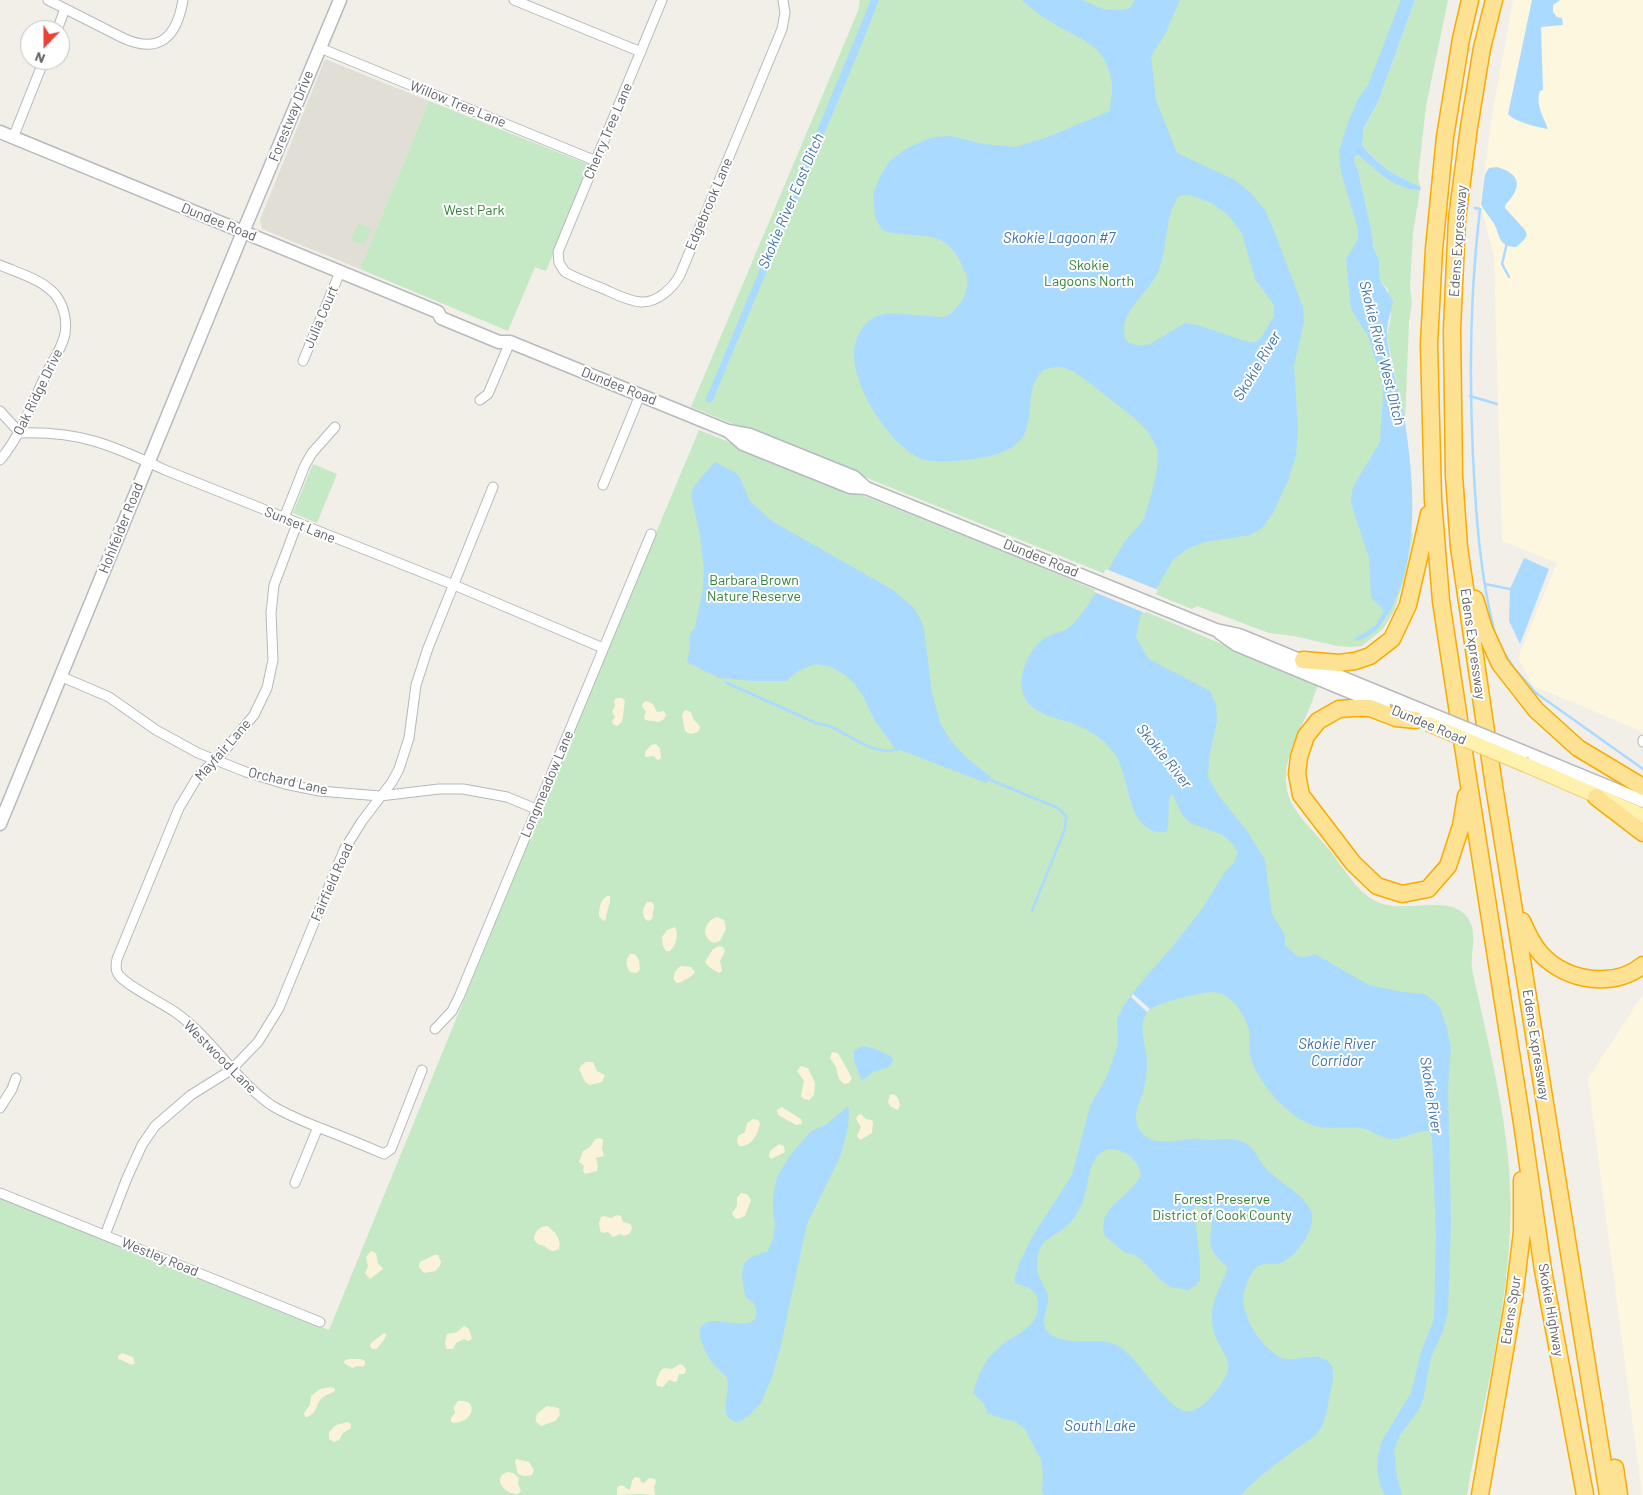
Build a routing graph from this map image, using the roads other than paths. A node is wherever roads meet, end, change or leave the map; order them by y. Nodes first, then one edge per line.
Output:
1 (48, 0) edge
2 (183, 0) edge
3 (340, 0) edge
4 (514, 0) edge
5 (662, 0) edge
6 (783, 0) edge
7 (1470, 0) edge
8 (1494, 0) edge
9 (66, 9) junction
10 (61, 20) edge
11 (320, 48) junction
12 (641, 52) junction
13 (40, 70) edge
14 (0, 132) edge
15 (12, 138) junction
16 (596, 161) junction
17 (243, 232) junction
18 (559, 263) joint
19 (0, 265) edge
20 (340, 272) junction
21 (510, 342) junction
22 (303, 361) dead end
23 (640, 395) junction
24 (480, 400) dead end
25 (0, 411) edge
26 (335, 427) dead end
27 (20, 433) junction
28 (0, 460) edge
29 (148, 462) junction
30 (603, 485) dead end
31 (493, 487) dead end
32 (1433, 500) junction
33 (284, 518) junction
34 (297, 524) junction
35 (651, 534) dead end
36 (1459, 547) junction
37 (454, 585) junction
38 (1216, 630) junction
39 (603, 648) junction
40 (1303, 660) junction
41 (60, 676) junction
42 (1424, 719) junction
43 (1525, 758) junction
44 (214, 760) junction
45 (1468, 781) junction
46 (1643, 786) edge
47 (380, 796) junction
48 (1596, 797) junction
49 (1643, 800) edge
50 (536, 809) junction
51 (1643, 816) edge
52 (0, 824) edge
53 (1643, 833) edge
54 (1514, 902) junction
55 (1643, 965) edge
56 (116, 969) joint
57 (435, 1029) dead end
58 (231, 1070) junction
59 (422, 1070) dead end
60 (16, 1078) dead end
61 (0, 1108) edge
62 (1522, 1123) junction
63 (318, 1127) junction
64 (295, 1183) dead end
65 (0, 1193) edge
66 (105, 1235) junction
67 (1574, 1286) junction
68 (320, 1322) dead end
69 (1480, 1495) edge
70 (1585, 1495) edge
71 (1608, 1495) edge
72 (1619, 1495) edge

1 - 9 street
2 - 9 street
3 - 11 main road, Forestway Drive
4 - 12 street
5 - 12 street, Cherry Tree Lane
6 - 18 street, Edgebrook Lane
7 - 32 highway, Edens Expressway
8 - 36 highway, Edens Expressway
9 - 10 street
11 - 16 street, Willow Tree Lane
11 - 17 main road, Forestway Drive
12 - 16 street, Cherry Tree Lane
13 - 15 street
14 - 15 main road, Dundee Road
15 - 17 main road, Dundee Road
16 - 18 street, Cherry Tree Lane
17 - 20 main road, Dundee Road
17 - 29 main road, Hohlfelder Road
19 - 27 street, Oak Ridge Drive
20 - 21 main road, Dundee Road
20 - 22 street, Julia Court
21 - 23 main road, Dundee Road
21 - 24 street
23 - 30 street
23 - 38 main road, Dundee Road
25 - 27 street
26 - 33 street
27 - 28 street, Oak Ridge Drive
27 - 29 street, Sunset Lane
29 - 33 street, Sunset Lane
29 - 41 main road, Hohlfelder Road
31 - 37 street, Fairfield Road
32 - 40 highway
32 - 45 highway, Edens Expressway
33 - 34 street, Sunset Lane
34 - 37 street, Sunset Lane
34 - 44 street, Mayfair Lane
35 - 39 street, Longmeadow Lane
36 - 46 highway
36 - 54 highway, Edens Expressway
37 - 39 street, Sunset Lane
37 - 47 street, Fairfield Road
38 - 40 main road, Dundee Road
38 - 42 main road, Dundee Road
39 - 50 street, Longmeadow Lane
40 - 42 main road, Dundee Road
41 - 44 street, Orchard Lane
41 - 52 main road, Hohlfelder Road
42 - 43 main road, Dundee Road, bridge
42 - 45 highway
43 - 48 main road, Dundee Road
43 - 49 main road, Dundee Road
44 - 47 street, Orchard Lane
44 - 56 street, Mayfair Lane
45 - 62 highway, Edens Expressway
47 - 50 street, Orchard Lane
47 - 58 street, Fairfield Road
48 - 51 main road, Dundee Road
48 - 53 highway
50 - 57 street, Longmeadow Lane
54 - 55 highway
54 - 67 highway, Edens Expressway
56 - 58 street, Westwood Lane
58 - 63 street, Westwood Lane
58 - 66 street, Fairfield Road
59 - 63 street, Westwood Lane
60 - 61 street
62 - 69 highway, Edens Spur
62 - 70 highway, Skokie Highway
63 - 64 street
65 - 66 street, Westley Road
66 - 68 street, Westley Road
67 - 71 highway, Skokie Highway
67 - 72 highway

